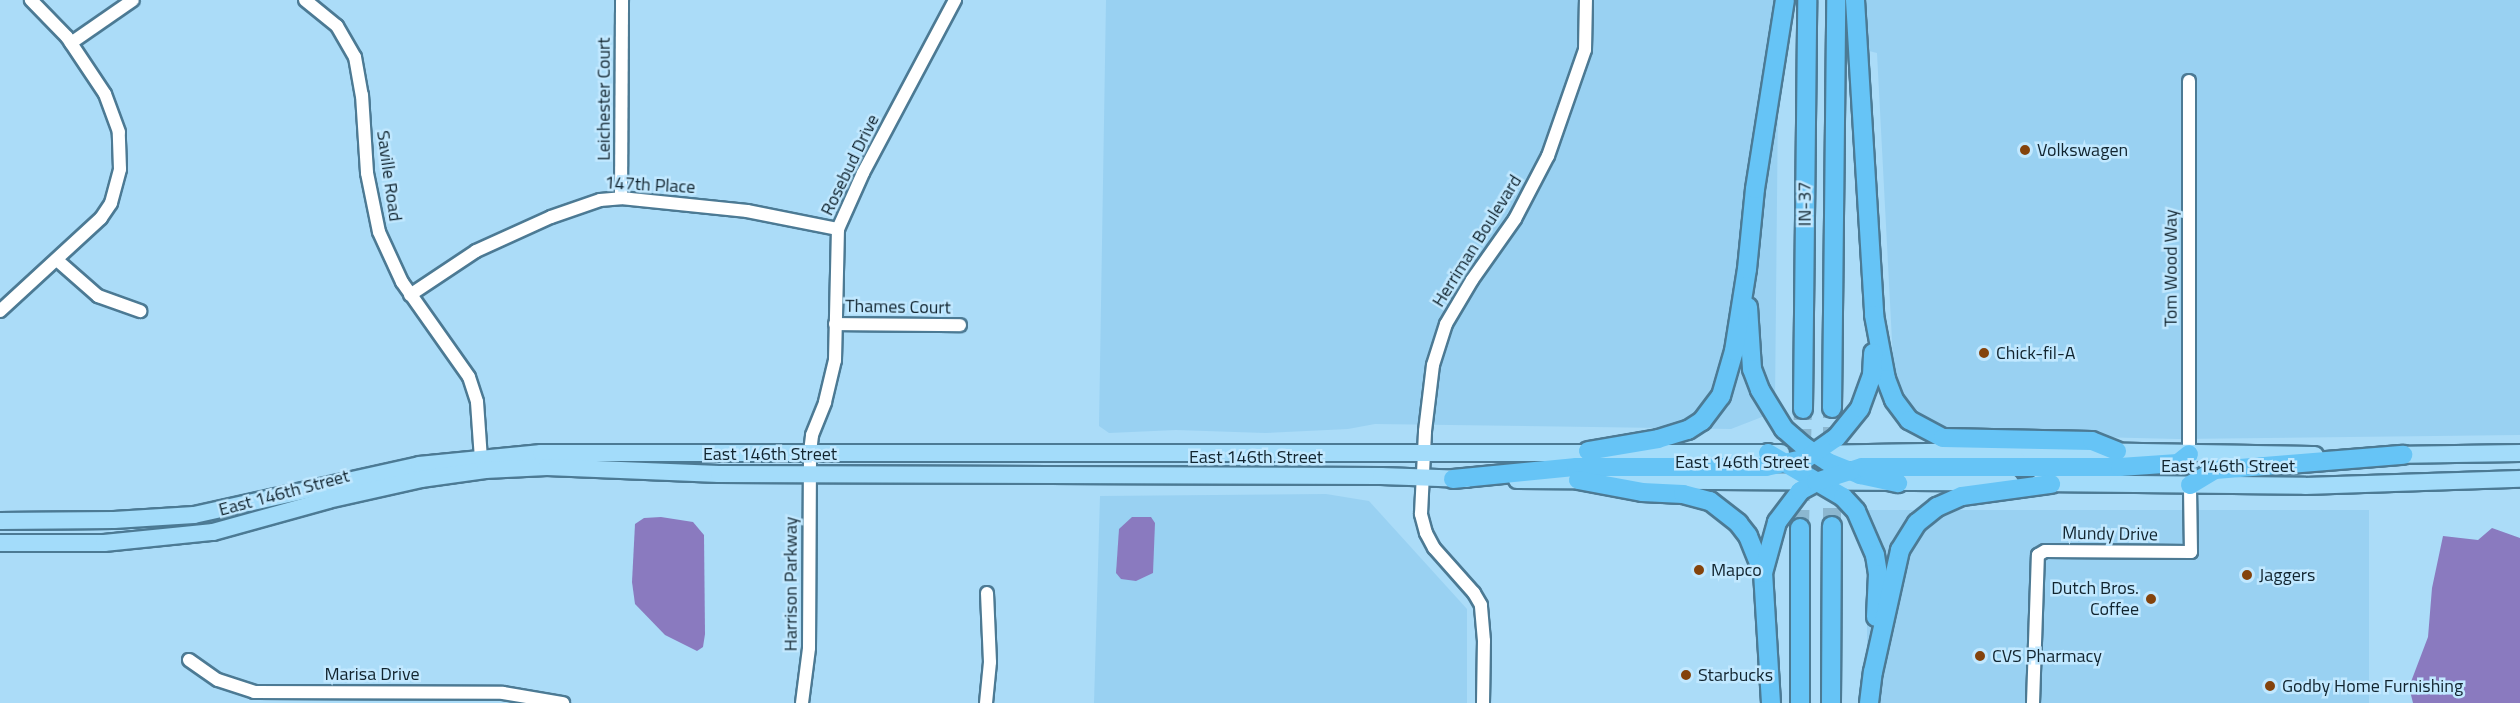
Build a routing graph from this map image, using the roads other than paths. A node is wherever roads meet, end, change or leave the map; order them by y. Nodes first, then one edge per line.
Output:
1 (31, 0) edge
2 (134, 0) edge
3 (622, 0) edge
4 (955, 0) edge
5 (1586, 0) edge
6 (1785, 0) edge
7 (1807, 0) edge
8 (1836, 0) edge
9 (1855, 0) edge
10 (308, 1) edge
11 (71, 43) junction
12 (2189, 81) dead end
13 (621, 198) junction
14 (838, 229) junction
15 (57, 260) junction
16 (1747, 269) junction
17 (410, 295) junction
18 (0, 311) edge
19 (140, 312) dead end
20 (1874, 315) junction
21 (835, 324) junction
22 (960, 325) dead end
23 (1832, 408) tunnel mouth
24 (1803, 409) tunnel mouth
25 (2117, 451) junction
26 (1588, 452) junction
27 (1768, 453) junction
28 (2520, 453) edge
29 (1815, 454) junction
30 (2189, 454) junction
31 (1424, 455) junction
32 (2403, 456) junction
33 (481, 459) junction
34 (809, 463) junction
35 (1785, 463) junction
36 (1849, 470) junction
37 (1422, 479) junction
38 (1453, 479) junction
39 (2520, 479) edge
40 (1578, 480) junction
41 (1816, 482) junction
42 (1898, 483) junction
43 (2050, 483) junction
44 (2190, 485) junction
45 (0, 521) edge
46 (1832, 526) tunnel mouth
47 (1800, 528) tunnel mouth
48 (0, 543) edge
49 (1763, 573) junction
50 (987, 593) dead end
51 (189, 660) dead end
52 (1873, 672) junction
53 (537, 700) edge
54 (563, 703) edge
55 (802, 703) edge
56 (986, 703) edge
57 (1483, 703) edge
58 (1771, 703) edge
59 (1800, 703) edge
60 (1831, 703) edge
61 (1869, 703) edge
62 (2033, 703) edge

1 - 11 street
2 - 11 street
3 - 13 street, Leichester Court
4 - 14 street, Rosebud Drive
5 - 31 street, Herriman Boulevard
6 - 16 highway
7 - 24 highway, IN-37
8 - 23 highway, IN-37
9 - 20 highway
10 - 17 street, Saville Road
11 - 15 street
12 - 30 street, Tom Wood Way
13 - 14 street, 147th Place
13 - 17 street, 147th Place
14 - 21 street, Rosebud Drive
15 - 18 street
15 - 19 street
16 - 26 highway
16 - 29 highway
17 - 33 street, Saville Road
20 - 25 highway
20 - 29 highway
21 - 22 street, Thames Court
21 - 34 street, Rosebud Drive
25 - 29 main road, East 146th Street
25 - 30 main road, East 146th Street
26 - 27 main road, East 146th Street
26 - 31 main road, East 146th Street
27 - 29 main road, East 146th Street
27 - 35 highway
28 - 32 main road, East 146th Street
29 - 35 highway
29 - 36 highway
30 - 32 main road, East 146th Street
30 - 36 highway
31 - 34 main road, East 146th Street
31 - 37 street, Herriman Boulevard
32 - 44 highway
33 - 34 main road, East 146th Street
33 - 45 main road, East 146th Street
34 - 37 main road, East 146th Street
34 - 48 main road, East 146th Street
34 - 55 street, Harrison Parkway
35 - 38 highway
35 - 41 highway
36 - 41 highway
36 - 42 highway
37 - 38 main road, East 146th Street
37 - 57 street, Herriman Boulevard
38 - 40 main road, East 146th Street
39 - 44 main road, East 146th Street
40 - 41 main road, East 146th Street
40 - 49 highway
41 - 42 main road, East 146th Street
41 - 49 highway
41 - 52 highway
42 - 43 main road, East 146th Street
43 - 44 main road, East 146th Street
43 - 52 highway
44 - 62 street, Mundy Drive
46 - 60 highway
47 - 59 highway
49 - 58 highway
50 - 56 street
51 - 53 street, Marisa Drive
52 - 61 highway
53 - 54 street, Marisa Drive

